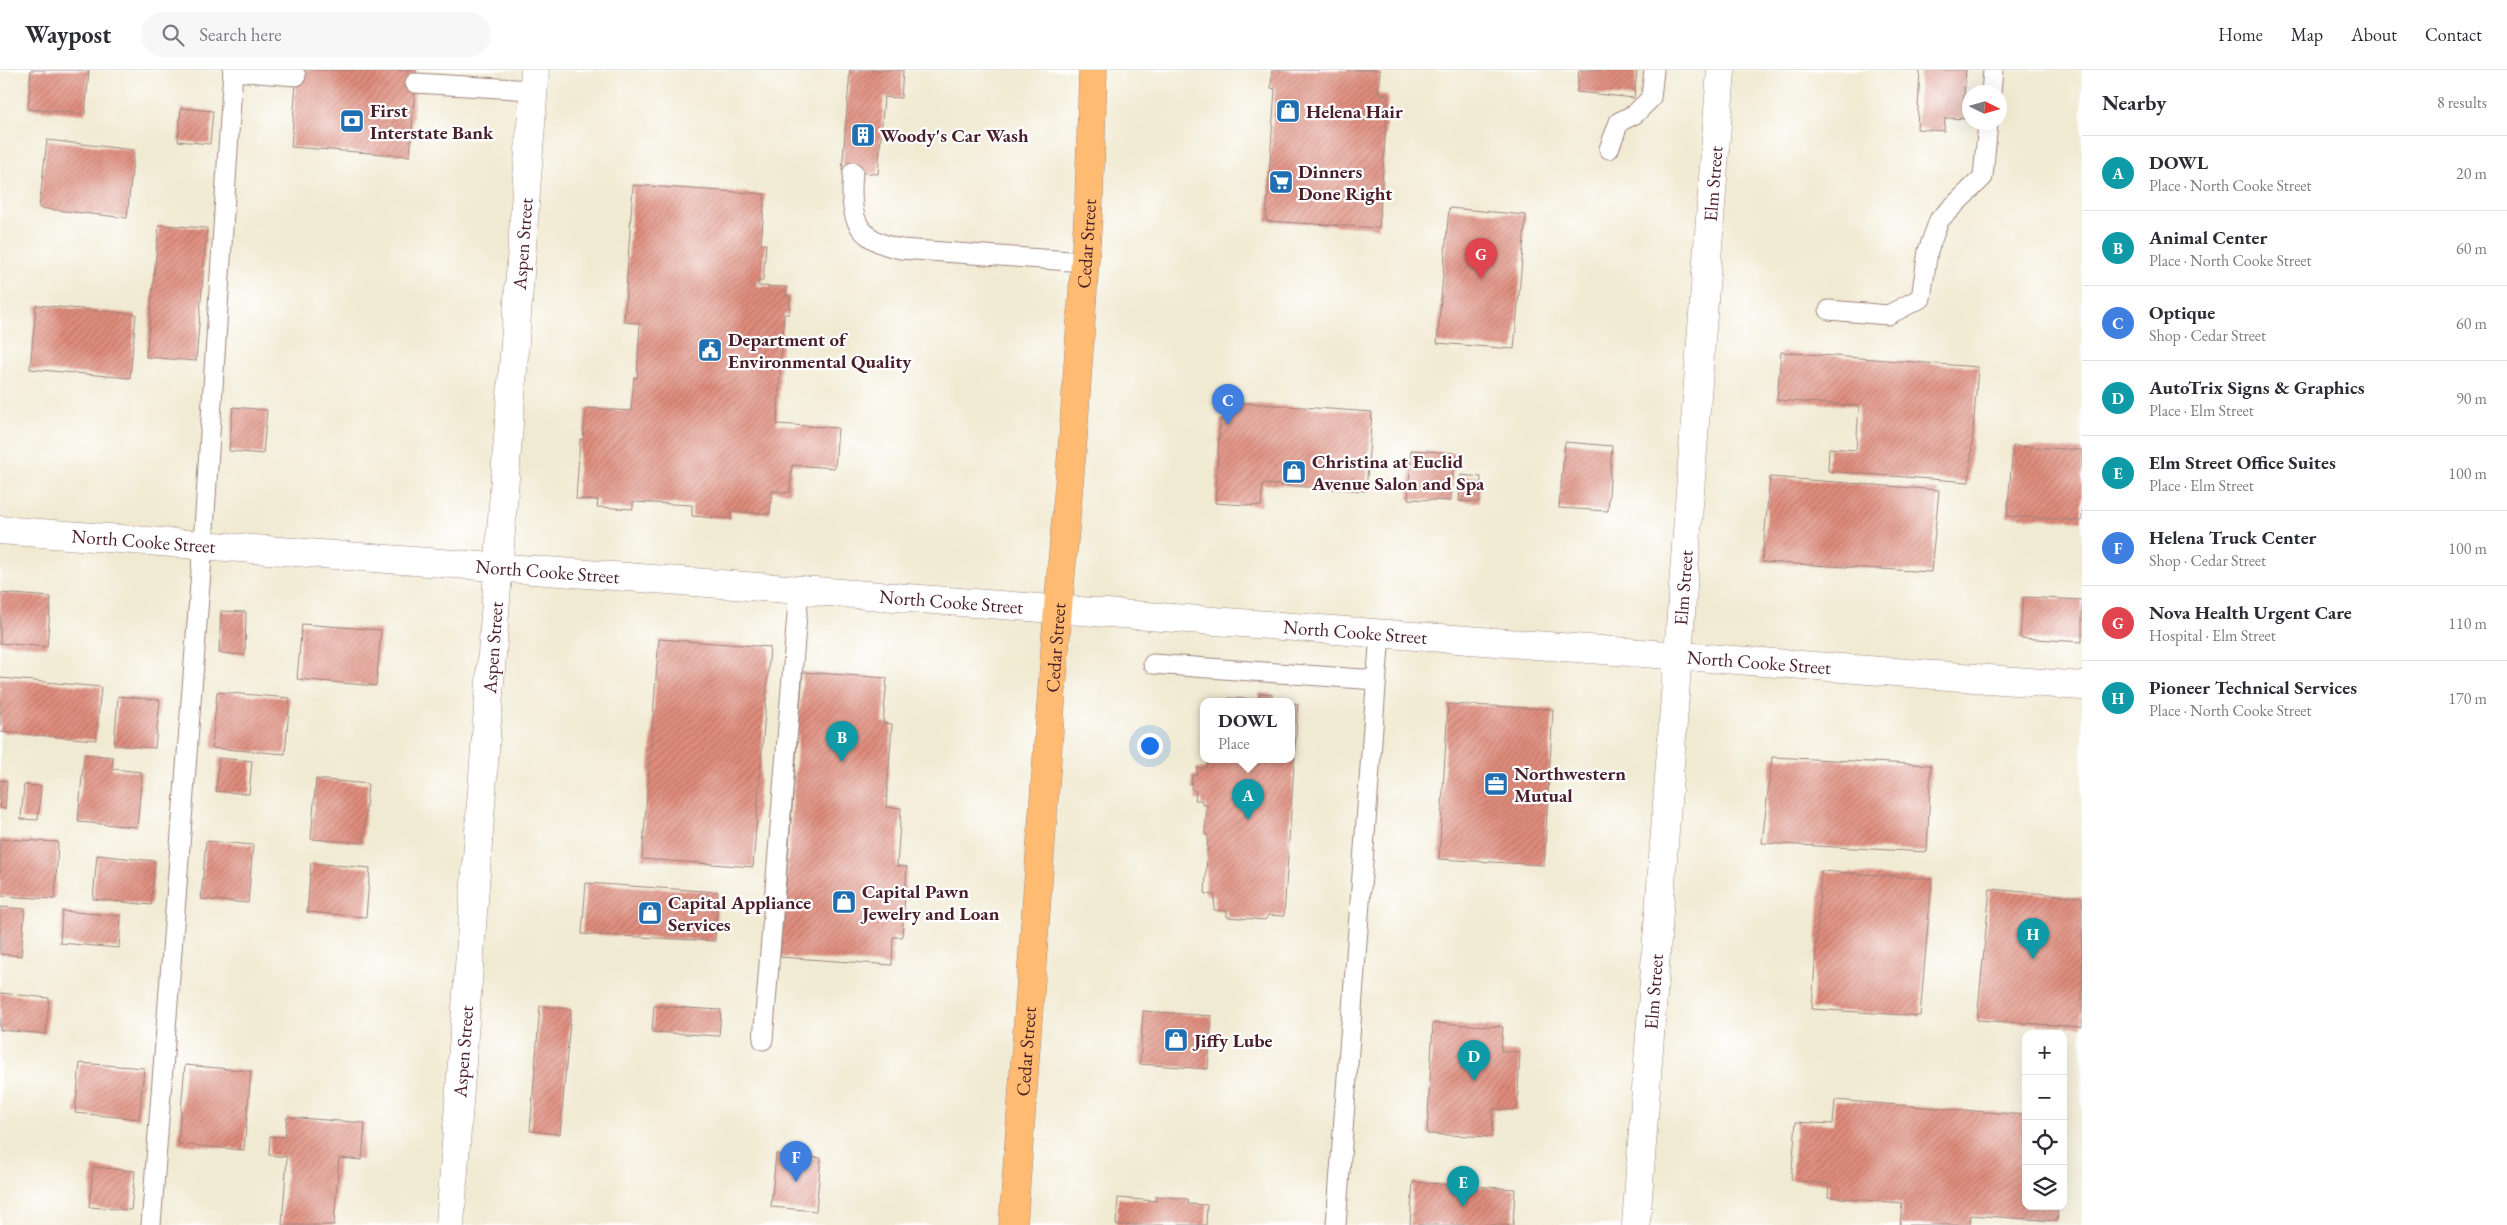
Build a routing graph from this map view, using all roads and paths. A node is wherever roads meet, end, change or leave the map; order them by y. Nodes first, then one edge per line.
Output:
1 (233, 70) edge
2 (1093, 70) edge
3 (1654, 70) edge
4 (1721, 70) edge
5 (1993, 70) edge
6 (296, 76) dead end
7 (534, 80) edge
8 (415, 83) dead end
9 (1992, 85) edge
10 (1987, 130) edge
11 (1609, 149) dead end
12 (853, 172) dead end
13 (1084, 262) junction
14 (1830, 310) dead end
15 (0, 530) edge
16 (202, 545) junction
17 (498, 567) junction
18 (799, 589) junction
19 (1058, 608) junction
20 (1380, 633) junction
21 (1677, 655) junction
22 (1153, 664) dead end
23 (1376, 680) junction
24 (2082, 686) edge
25 (763, 1040) dead end
26 (150, 1225) edge
27 (450, 1225) edge
28 (1013, 1225) edge
29 (1336, 1225) edge
30 (1636, 1225) edge

1 - 6 lane
1 - 16 lane
2 - 13 main road, Cedar Street
3 - 11 lane
4 - 21 street, Elm Street
5 - 9 lane
7 - 8 lane
7 - 17 street, Aspen Street
10 - 14 lane
12 - 13 lane
13 - 19 main road, Cedar Street
15 - 16 street, North Cooke Street
16 - 17 street, North Cooke Street
16 - 26 lane
17 - 18 street, North Cooke Street
17 - 27 street, Aspen Street
18 - 19 street, North Cooke Street
18 - 25 lane
19 - 20 street, North Cooke Street
19 - 28 main road, Cedar Street
20 - 21 street, North Cooke Street
20 - 23 lane
21 - 24 street, North Cooke Street
21 - 30 street, Elm Street
22 - 23 lane
23 - 29 lane

